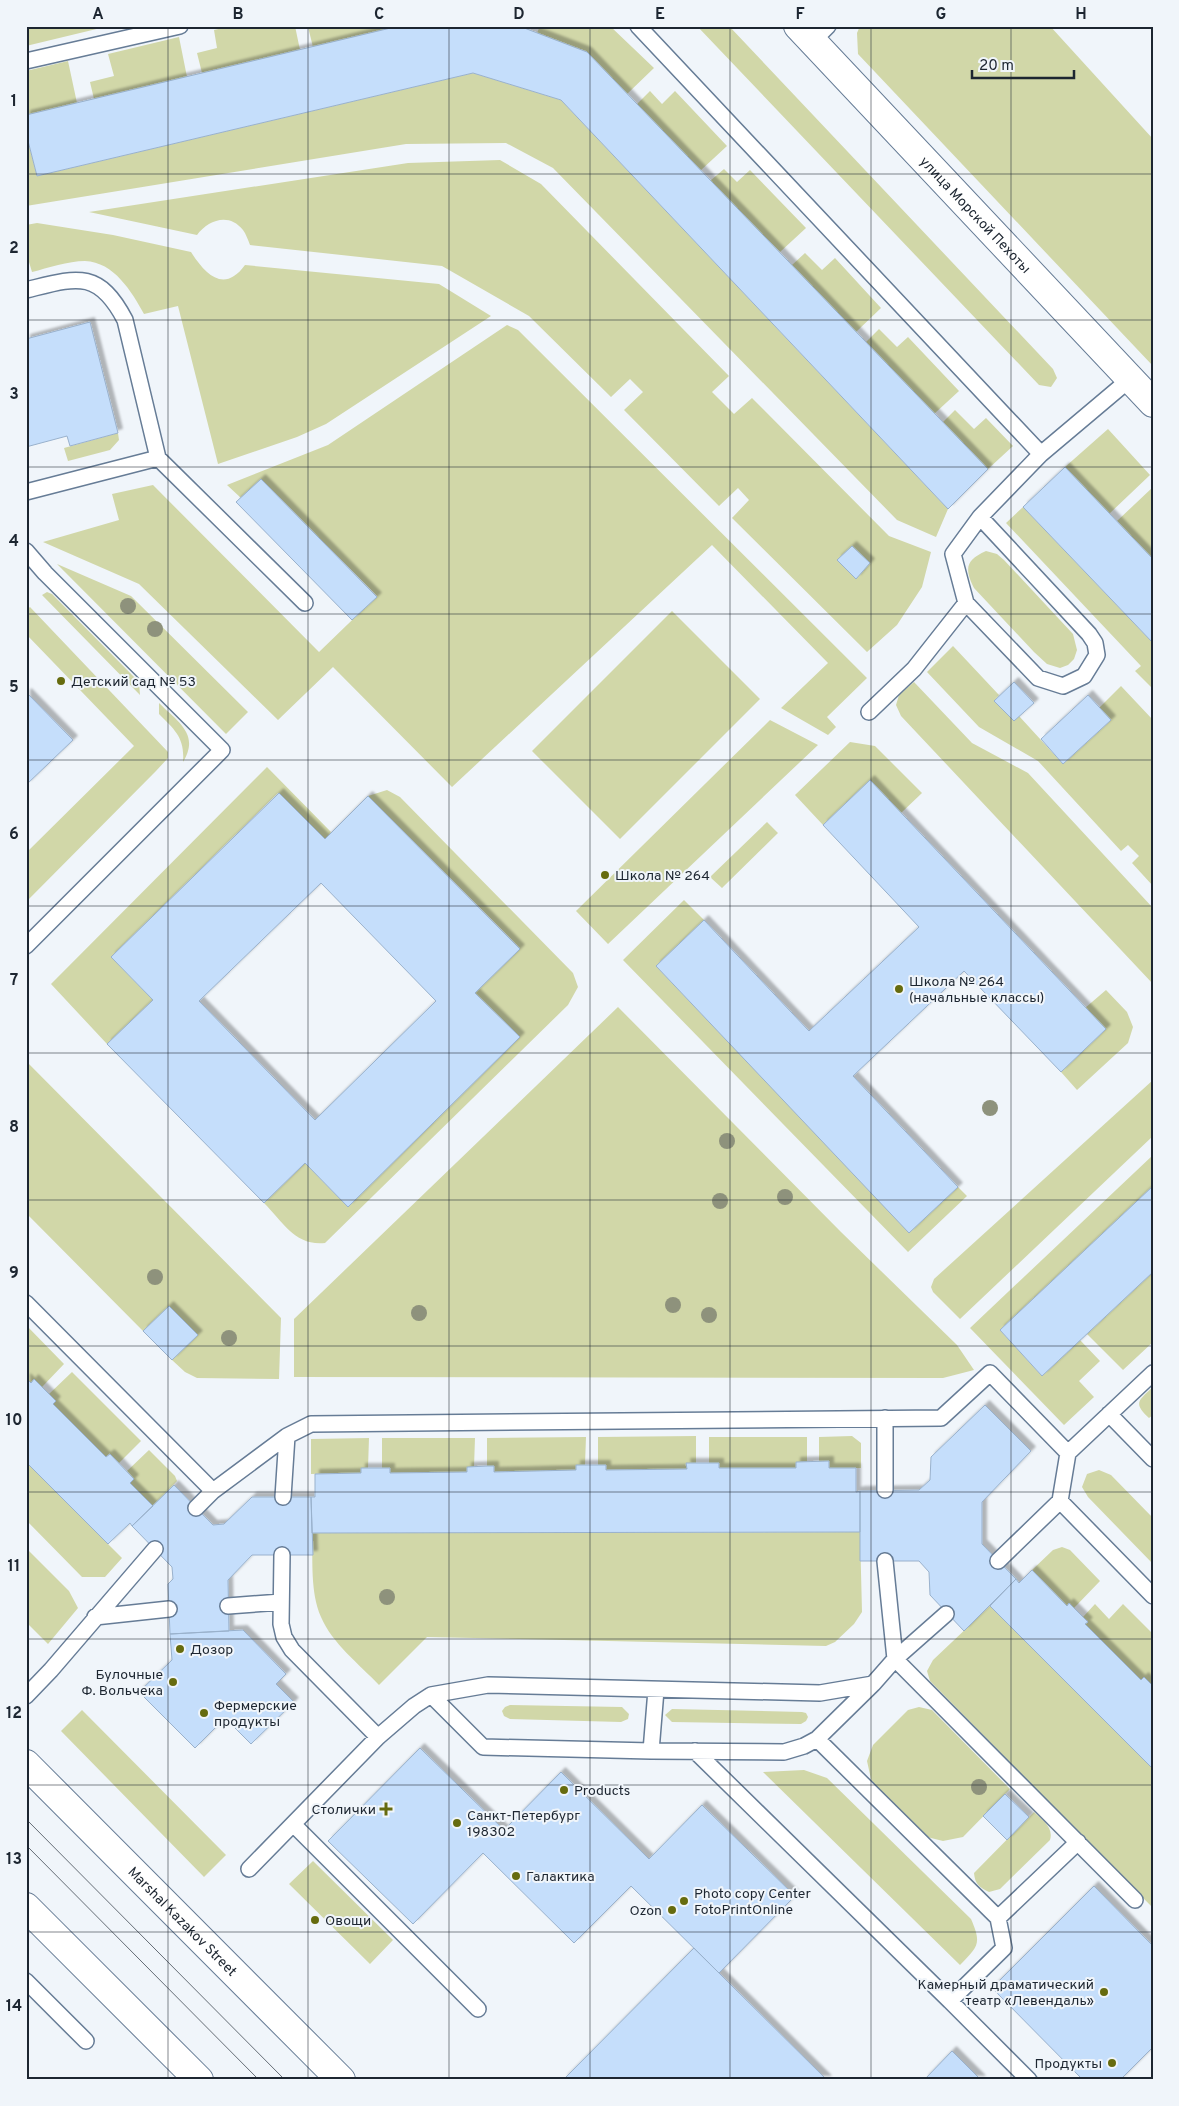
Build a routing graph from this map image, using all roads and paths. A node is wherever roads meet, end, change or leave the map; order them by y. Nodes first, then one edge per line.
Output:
1 (180, 26) edge
2 (638, 26) edge
3 (162, 28) edge
4 (812, 31) edge
5 (26, 61) edge
6 (26, 290) edge
7 (1130, 379) junction
8 (1153, 403) edge
9 (1041, 454) junction
10 (158, 458) junction
11 (26, 492) edge
12 (980, 517) junction
13 (26, 551) edge
14 (305, 603) dead end
15 (966, 603) junction
16 (869, 712) dead end
17 (26, 946) edge
18 (26, 1303) edge
19 (1153, 1373) edge
20 (1109, 1414) junction
21 (885, 1418) junction
22 (287, 1436) junction
23 (1068, 1453) junction
24 (1153, 1458) edge
25 (885, 1490) dead end
26 (213, 1491) junction
27 (283, 1497) dead end
28 (1060, 1501) junction
29 (196, 1508) dead end
30 (155, 1549) dead end
31 (282, 1555) dead end
32 (886, 1561) dead end
33 (998, 1562) dead end
34 (1153, 1596) edge
35 (281, 1602) junction
36 (228, 1606) dead end
37 (170, 1609) dead end
38 (946, 1614) dead end
39 (95, 1617) junction
40 (896, 1659) junction
41 (873, 1684) junction
42 (656, 1690) junction
43 (431, 1695) junction
44 (26, 1696) edge
45 (378, 1737) junction
46 (817, 1739) junction
47 (651, 1751) junction
48 (696, 1751) junction
49 (26, 1764) edge
50 (293, 1824) junction
51 (1078, 1842) junction
52 (249, 1869) dead end
53 (1135, 1900) dead end
54 (26, 1906) edge
55 (998, 1918) junction
56 (26, 1981) edge
57 (950, 2001) junction
58 (478, 2009) dead end
59 (86, 2041) dead end
60 (198, 2080) edge
61 (341, 2080) edge
62 (1029, 2080) edge

1 - 3 lane
2 - 9 lane
3 - 5 lane
4 - 7 street, улица Морской Пехоты
6 - 10 lane
7 - 8 street, улица Морской Пехоты
7 - 9 lane
9 - 12 lane
10 - 11 lane
10 - 14 lane
12 - 15 lane
12 - 15 lane
13 - 17 lane
15 - 16 lane
18 - 26 lane
19 - 20 lane
20 - 23 lane
20 - 24 lane
21 - 22 lane
21 - 23 lane
21 - 25 lane
22 - 26 lane
22 - 27 lane
23 - 28 lane
26 - 29 lane
28 - 33 lane
28 - 34 lane
30 - 39 lane
31 - 35 lane
32 - 40 lane
35 - 36 lane
35 - 45 lane
37 - 39 lane
38 - 40 lane
39 - 44 lane
40 - 41 lane
40 - 51 lane
41 - 42 lane
41 - 46 lane
42 - 43 lane
42 - 47 lane
43 - 45 lane
43 - 47 lane
45 - 50 lane
46 - 48 lane
46 - 55 lane
47 - 48 lane
48 - 57 lane
49 - 61 street, Marshal Kazakov Street
50 - 52 lane
50 - 58 lane
51 - 53 lane
51 - 55 lane
54 - 60 street
55 - 57 lane
56 - 59 lane
57 - 62 lane

